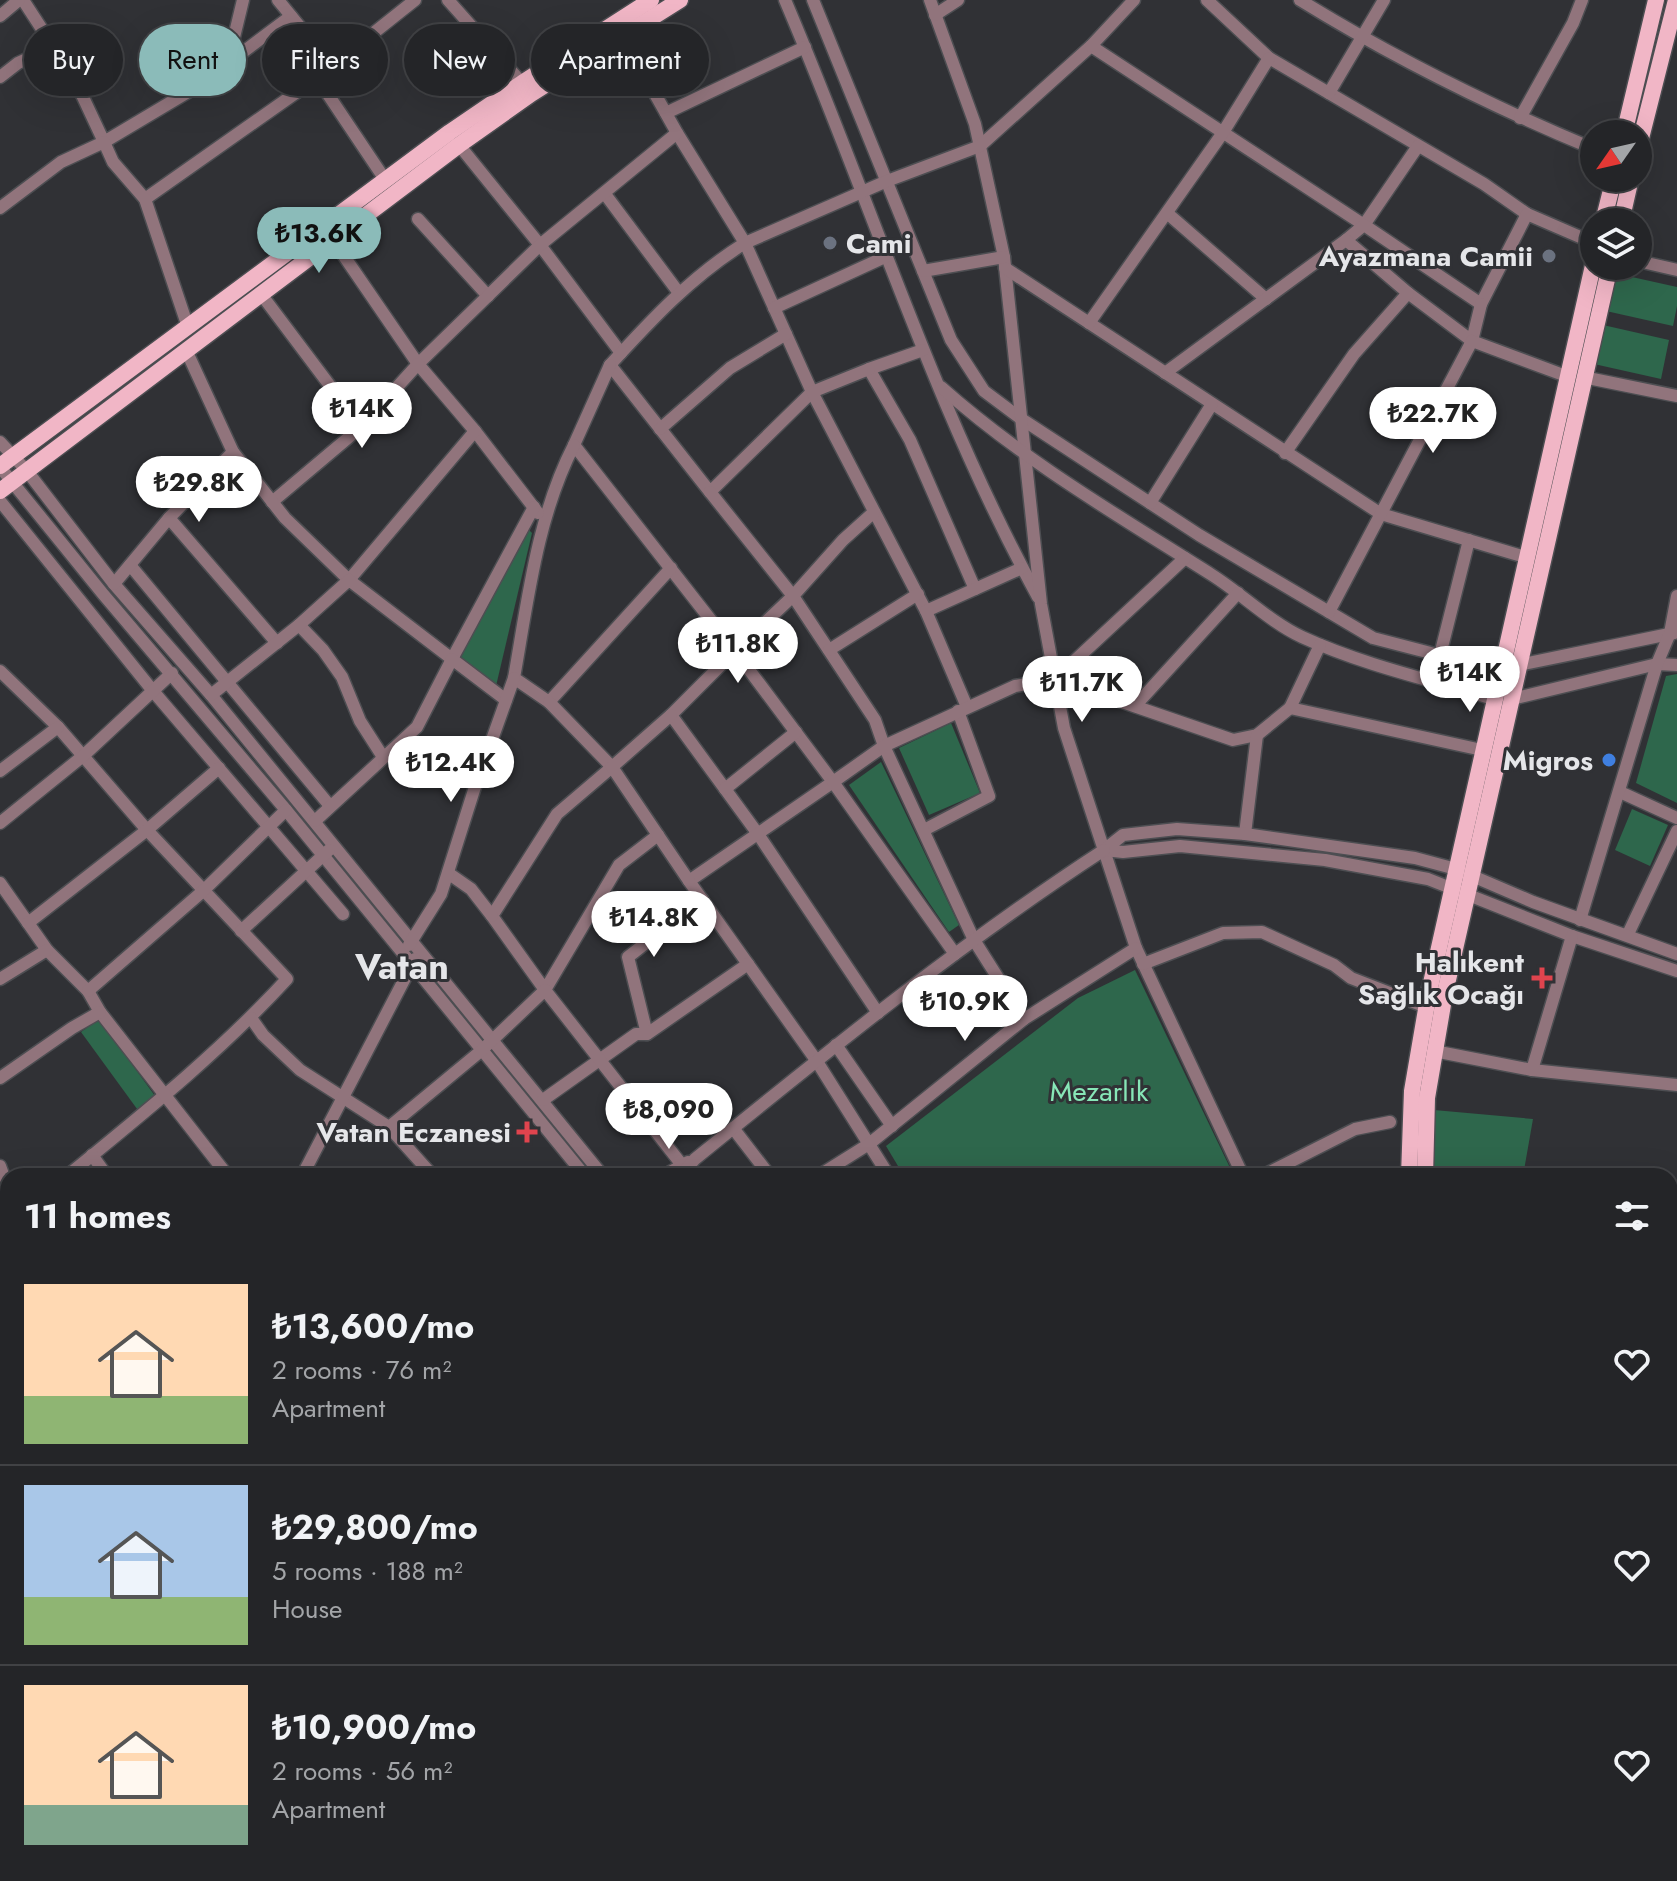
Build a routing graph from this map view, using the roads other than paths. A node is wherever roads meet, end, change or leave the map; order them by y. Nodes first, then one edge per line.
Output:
1 (21, 0) edge
2 (243, 0) edge
3 (278, 0) edge
4 (415, 0) edge
5 (448, 0) edge
6 (651, 0) edge
7 (680, 0) edge
8 (785, 0) edge
9 (813, 0) edge
10 (930, 0) edge
11 (958, 0) edge
12 (1134, 0) edge
13 (1207, 0) edge
14 (1300, 0) edge
15 (1384, 0) edge
16 (1582, 0) edge
17 (1656, 0) edge
18 (1676, 0) edge
19 (935, 15) junction
20 (0, 16) edge
21 (291, 16) junction
22 (37, 24) edge
23 (237, 24) edge
24 (298, 24) edge
25 (385, 24) edge
26 (643, 24) edge
27 (1361, 37) junction
28 (1091, 46) junction
29 (805, 47) junction
30 (246, 51) edge
31 (1269, 58) junction
32 (24, 60) edge
33 (0, 77) edge
34 (522, 83) junction
35 (1329, 93) junction
36 (531, 94) edge
37 (83, 96) edge
38 (182, 96) edge
39 (291, 96) edge
40 (329, 96) edge
41 (656, 96) edge
42 (666, 113) junction
43 (1520, 118) junction
44 (1627, 120) edge
45 (1646, 120) edge
46 (677, 133) junction
47 (1222, 134) junction
48 (454, 139) junction
49 (104, 142) junction
50 (1580, 143) edge
51 (980, 146) junction
52 (1418, 146) junction
53 (386, 181) junction
54 (887, 181) junction
55 (864, 192) junction
56 (605, 194) junction
57 (145, 199) junction
58 (0, 208) edge
59 (1167, 213) junction
60 (1527, 214) junction
61 (418, 219) dead end
62 (1364, 225) junction
63 (1580, 237) edge
64 (333, 240) junction
65 (1346, 240) junction
66 (745, 243) junction
67 (540, 245) junction
68 (887, 256) junction
69 (1005, 262) junction
70 (1652, 264) edge
71 (1677, 270) edge
72 (923, 271) junction
73 (1591, 280) edge
74 (1606, 280) edge
75 (679, 293) junction
76 (1408, 293) junction
77 (261, 294) junction
78 (488, 296) junction
79 (1266, 299) junction
80 (1481, 304) junction
81 (774, 308) junction
82 (1089, 323) junction
83 (188, 327) junction
84 (786, 334) junction
85 (1472, 341) junction
86 (186, 350) junction
87 (923, 350) junction
88 (621, 353) junction
89 (418, 364) junction
90 (610, 365) junction
91 (869, 369) junction
92 (1165, 373) junction
93 (1575, 376) junction
94 (938, 384) junction
95 (812, 392) junction
96 (1677, 396) edge
97 (1212, 404) junction
98 (1020, 418) junction
99 (361, 427) junction
100 (660, 429) junction
101 (475, 431) junction
102 (0, 442) edge
103 (574, 445) junction
104 (233, 452) junction
105 (1285, 453) junction
106 (1025, 456) junction
107 (4, 463) edge
108 (13, 481) edge
109 (710, 492) junction
110 (0, 501) edge
111 (272, 502) junction
112 (1150, 503) junction
113 (534, 507) junction
114 (874, 512) junction
115 (1381, 514) junction
116 (169, 518) junction
117 (545, 522) junction
118 (1469, 540) junction
119 (1525, 557) junction
120 (1185, 558) junction
121 (130, 565) junction
122 (671, 568) junction
123 (1022, 568) junction
124 (349, 580) junction
125 (114, 584) junction
126 (975, 589) junction
127 (1238, 593) junction
128 (918, 594) junction
129 (793, 596) junction
130 (1677, 596) edge
131 (1041, 604) junction
132 (926, 611) junction
133 (1329, 612) junction
134 (299, 625) junction
135 (1674, 633) edge
136 (277, 643) junction
137 (1320, 645) junction
138 (829, 650) junction
139 (735, 651) junction
140 (1440, 655) junction
141 (452, 659) junction
142 (1657, 664) junction
143 (1519, 665) junction
144 (1677, 665) edge
145 (0, 671) edge
146 (1500, 671) junction
147 (172, 673) junction
148 (514, 678) junction
149 (1055, 679) junction
150 (228, 682) junction
151 (153, 691) junction
152 (211, 695) junction
153 (1494, 699) junction
154 (1512, 699) junction
155 (506, 700) junction
156 (549, 702) junction
157 (1135, 706) junction
158 (1290, 708) junction
159 (963, 709) junction
160 (671, 715) junction
161 (58, 727) junction
162 (796, 732) junction
163 (1257, 735) junction
164 (884, 746) junction
165 (1482, 750) junction
166 (83, 756) junction
167 (383, 757) junction
168 (612, 767) junction
169 (219, 768) junction
170 (0, 771) edge
171 (833, 782) junction
172 (725, 789) junction
173 (1620, 792) junction
174 (330, 806) junction
175 (286, 810) junction
176 (1677, 818) edge
177 (315, 821) junction
178 (0, 823) edge
179 (269, 827) junction
180 (147, 830) junction
181 (924, 830) junction
182 (1677, 831) edge
183 (758, 834) junction
184 (1245, 834) junction
185 (658, 835) junction
186 (334, 846) junction
187 (1104, 850) junction
188 (323, 855) junction
189 (1456, 869) junction
190 (306, 871) junction
191 (448, 873) junction
192 (1472, 875) junction
193 (689, 881) junction
194 (0, 883) edge
195 (1452, 888) junction
196 (203, 891) junction
197 (1468, 895) junction
198 (702, 899) junction
199 (343, 914) dead end
200 (492, 916) junction
201 (1580, 920) junction
202 (28, 923) junction
203 (241, 931) junction
204 (1628, 934) junction
205 (1572, 936) junction
206 (974, 940) junction
207 (417, 946) junction
208 (1136, 948) junction
209 (47, 950) junction
210 (403, 952) junction
211 (955, 954) junction
212 (1677, 954) edge
213 (412, 963) junction
214 (748, 964) junction
215 (1143, 964) junction
216 (1677, 971) edge
217 (0, 979) edge
218 (545, 990) junction
219 (88, 991) junction
220 (1426, 1007) junction
221 (100, 1012) junction
222 (878, 1013) junction
223 (251, 1018) junction
224 (1024, 1019) junction
225 (647, 1034) junction
226 (493, 1039) junction
227 (836, 1045) junction
228 (482, 1050) junction
229 (1434, 1051) junction
230 (601, 1059) junction
231 (816, 1060) junction
232 (1532, 1070) junction
233 (0, 1078) edge
234 (1677, 1085) edge
235 (165, 1097) junction
236 (341, 1099) junction
237 (543, 1100) junction
238 (1390, 1122) dead end
239 (892, 1126) junction
240 (389, 1127) junction
241 (733, 1128) junction
242 (869, 1144) junction
243 (92, 1155) junction
244 (77, 1168) edge
245 (101, 1168) edge
246 (222, 1168) edge
247 (306, 1168) edge
248 (426, 1168) edge
249 (578, 1168) edge
250 (597, 1168) edge
251 (680, 1168) edge
252 (684, 1168) edge
253 (764, 1168) edge
254 (831, 1168) edge
255 (884, 1168) edge
256 (1239, 1168) edge
257 (1278, 1168) edge
258 (1409, 1168) edge
259 (1425, 1168) edge

1 - 20 street
1 - 22 street
2 - 23 street
3 - 21 street
4 - 25 street
5 - 34 street
6 - 34 main road
7 - 26 main road
8 - 29 street
9 - 54 street
10 - 19 street
11 - 19 street
12 - 28 street
13 - 31 street
14 - 27 street
15 - 27 street
16 - 43 street
17 - 44 main road
18 - 45 main road
19 - 51 street
21 - 24 street
21 - 30 street
27 - 35 street
27 - 43 street
28 - 47 street
28 - 51 street
29 - 42 street
29 - 55 street
31 - 35 street
31 - 47 street
32 - 33 street
34 - 48 main road
35 - 52 street
36 - 48 main road
37 - 49 street
38 - 49 street
39 - 57 street
40 - 53 street
41 - 42 street
42 - 46 street
43 - 50 street
46 - 56 street
46 - 66 street
47 - 59 street
47 - 62 street
48 - 53 main road
48 - 64 main road
48 - 67 street
49 - 57 street
49 - 58 street
51 - 54 street
51 - 69 street
52 - 60 street
52 - 62 street
53 - 83 main road
54 - 55 street
54 - 72 street
55 - 66 street
55 - 68 street
56 - 67 street
56 - 75 street
57 - 83 street
59 - 79 street
59 - 82 street
60 - 63 street
60 - 80 street
61 - 78 street
62 - 65 street
62 - 80 street
64 - 77 main road
64 - 89 street
65 - 76 street
65 - 79 street
66 - 75 street
66 - 81 street
67 - 78 street
67 - 88 street
68 - 81 street
68 - 87 street
69 - 72 street
69 - 82 street
69 - 98 street
70 - 71 street
72 - 98 street
73 - 93 main road
74 - 93 main road
75 - 88 street
76 - 85 street
76 - 105 street
77 - 86 main road
77 - 99 street
78 - 89 street
79 - 92 street
80 - 85 street
81 - 84 street
82 - 92 street
83 - 107 main road
84 - 95 street
84 - 100 street
85 - 93 street
85 - 115 street
86 - 104 street
86 - 108 main road
87 - 91 street
87 - 94 street
88 - 90 street
89 - 99 street
89 - 101 street
90 - 100 street
90 - 103 street
91 - 95 street
91 - 126 street
92 - 97 street
93 - 96 street
93 - 119 main road
93 - 143 main road
94 - 106 street
94 - 123 street
95 - 109 street
95 - 114 street
97 - 105 street
97 - 112 street
98 - 106 street
98 - 112 street
99 - 111 street
100 - 109 street
101 - 113 street
101 - 124 street
102 - 107 street
103 - 117 street
103 - 122 street
104 - 111 street
104 - 116 street
105 - 115 street
106 - 120 street
106 - 131 street
107 - 108 street
108 - 125 street
108 - 147 street
109 - 129 street
110 - 151 street
111 - 124 street
112 - 133 street
113 - 117 street
113 - 141 street
114 - 128 street
114 - 129 street
115 - 118 street
115 - 133 street
116 - 121 street
116 - 136 street
117 - 148 street
118 - 119 street
118 - 140 street
119 - 146 main road
120 - 127 street
120 - 149 street
121 - 125 street
121 - 150 street
122 - 139 street
122 - 156 street
123 - 126 street
123 - 131 street
124 - 134 street
124 - 141 street
125 - 152 street
126 - 132 street
127 - 137 street
127 - 157 street
128 - 132 street
128 - 138 street
129 - 138 street
129 - 139 street
130 - 135 street
131 - 149 street
132 - 159 street
133 - 140 street
134 - 136 street
134 - 167 street
135 - 142 street
135 - 143 street
136 - 150 street
137 - 153 street
137 - 158 street
138 - 164 street
139 - 160 street
139 - 162 street
140 - 146 street
141 - 155 street
141 - 167 street
142 - 144 street
142 - 154 street
142 - 173 street
143 - 154 main road
145 - 161 street
146 - 153 main road
147 - 151 street
147 - 175 street
148 - 155 street
148 - 156 street
149 - 157 street
149 - 159 street
149 - 187 street
150 - 152 street
150 - 174 street
151 - 166 street
151 - 169 street
152 - 177 street
153 - 165 main road
154 - 192 main road
155 - 191 street
156 - 168 street
157 - 163 street
158 - 163 street
158 - 165 street
159 - 164 street
159 - 181 street
160 - 168 street
160 - 172 street
161 - 166 street
161 - 170 street
162 - 171 street
162 - 172 street
163 - 184 street
164 - 171 street
164 - 181 street
165 - 189 main road
166 - 178 street
166 - 180 street
167 - 174 street
168 - 185 street
168 - 200 street
169 - 179 street
169 - 180 street
171 - 183 street
171 - 211 street
172 - 183 street
173 - 176 street
173 - 201 street
174 - 177 street
175 - 179 street
175 - 188 street
177 - 186 street
179 - 190 street
179 - 196 street
180 - 196 street
180 - 202 street
181 - 206 street
182 - 204 street
183 - 193 street
183 - 222 street
184 - 187 street
184 - 189 street
185 - 193 street
185 - 218 street
186 - 188 street
186 - 207 street
187 - 195 street
187 - 206 street
187 - 208 street
188 - 190 street
188 - 210 street
189 - 192 street
189 - 195 main road
190 - 199 street
190 - 203 street
191 - 200 street
191 - 207 street
192 - 197 main road
192 - 201 street
193 - 198 street
194 - 202 street
195 - 197 street
195 - 220 main road
196 - 203 street
196 - 219 street
197 - 205 street
197 - 229 main road
198 - 214 street
198 - 225 street
200 - 218 street
201 - 204 street
202 - 209 street
203 - 223 street
204 - 212 street
205 - 216 street
205 - 232 street
206 - 211 street
206 - 224 street
207 - 210 street
207 - 213 street
207 - 226 street
208 - 215 street
208 - 224 street
209 - 217 street
209 - 219 street
210 - 213 street
211 - 222 street
213 - 228 street
213 - 236 street
214 - 225 street
214 - 231 street
215 - 220 street
215 - 256 street
218 - 226 street
218 - 230 street
219 - 221 street
220 - 258 main road
221 - 233 street
221 - 235 street
222 - 227 street
223 - 235 street
223 - 236 street
224 - 239 street
225 - 230 street
226 - 228 street
226 - 237 street
227 - 231 street
227 - 239 street
228 - 240 street
228 - 249 street
229 - 232 street
229 - 259 main road
230 - 237 street
230 - 251 street
231 - 241 street
231 - 242 street
232 - 234 street
235 - 243 street
235 - 246 street
236 - 240 street
236 - 247 street
237 - 250 street
238 - 257 street
239 - 242 street
240 - 248 street
241 - 252 street
241 - 253 street
242 - 254 street
242 - 255 street
243 - 244 street
243 - 245 street

